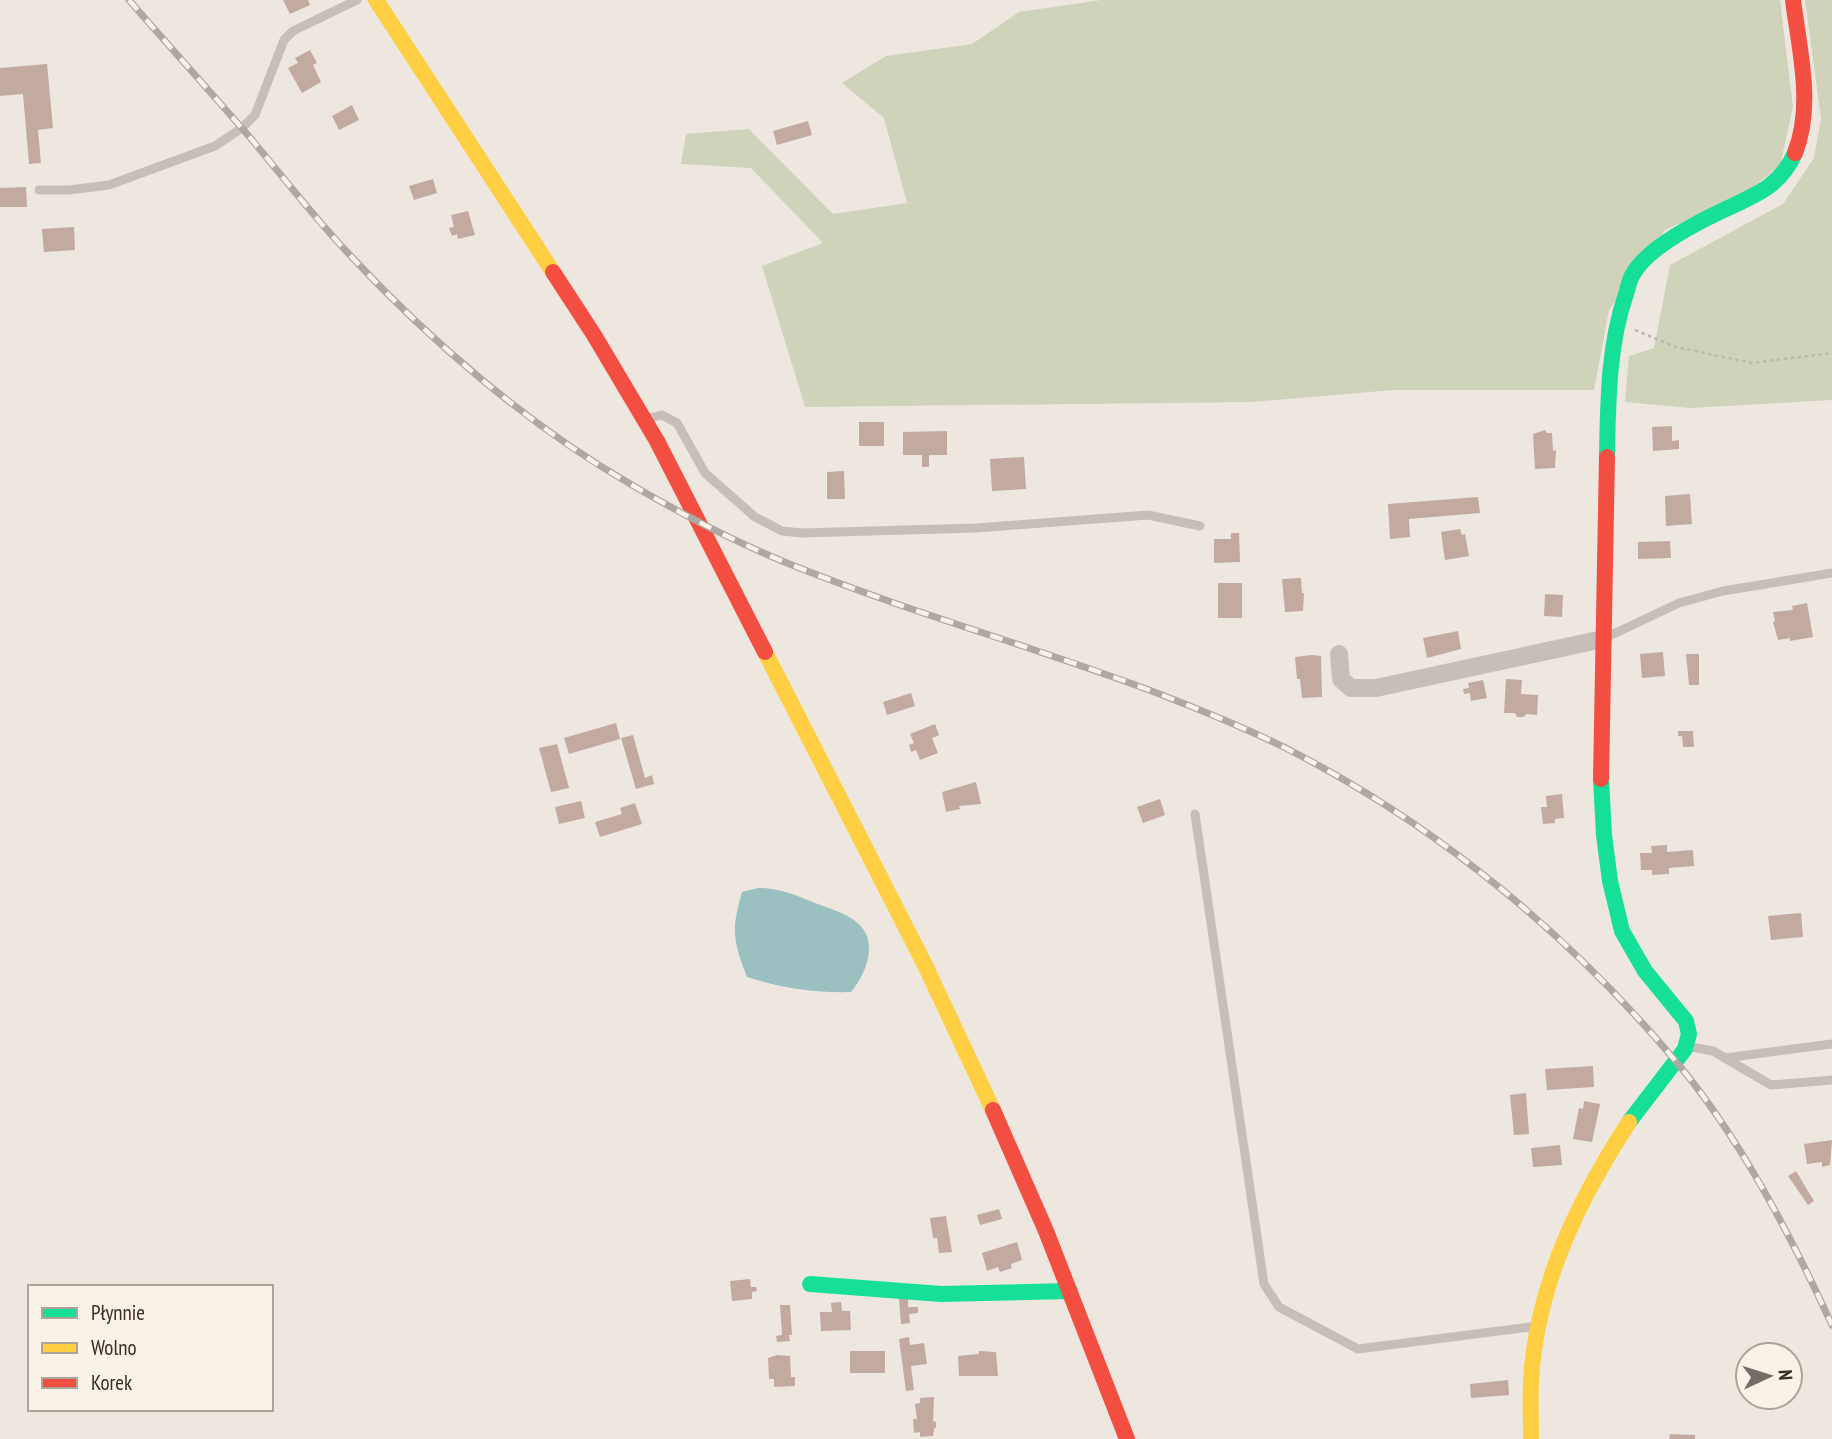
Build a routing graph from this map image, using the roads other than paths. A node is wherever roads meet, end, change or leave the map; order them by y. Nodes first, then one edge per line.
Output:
1 (356, 0) edge
2 (376, 0) edge
3 (1793, 0) edge
4 (39, 190) dead end
5 (644, 419) junction
6 (1200, 526) dead end
7 (1832, 573) edge
8 (1603, 639) junction
9 (1339, 654) dead end
10 (1195, 814) dead end
11 (1832, 1044) edge
12 (1686, 1046) junction
13 (1725, 1058) junction
14 (1832, 1080) edge
15 (810, 1283) dead end
16 (1070, 1291) junction
17 (1540, 1325) junction
18 (1127, 1439) edge
19 (1531, 1439) edge

1 - 4 lane
2 - 5 street
3 - 8 street
5 - 6 lane
5 - 16 street
7 - 8 lane
8 - 9 street
8 - 12 street
10 - 17 lane
11 - 13 lane
12 - 13 lane
12 - 17 street
13 - 14 lane
15 - 16 street
16 - 18 street
17 - 19 street

